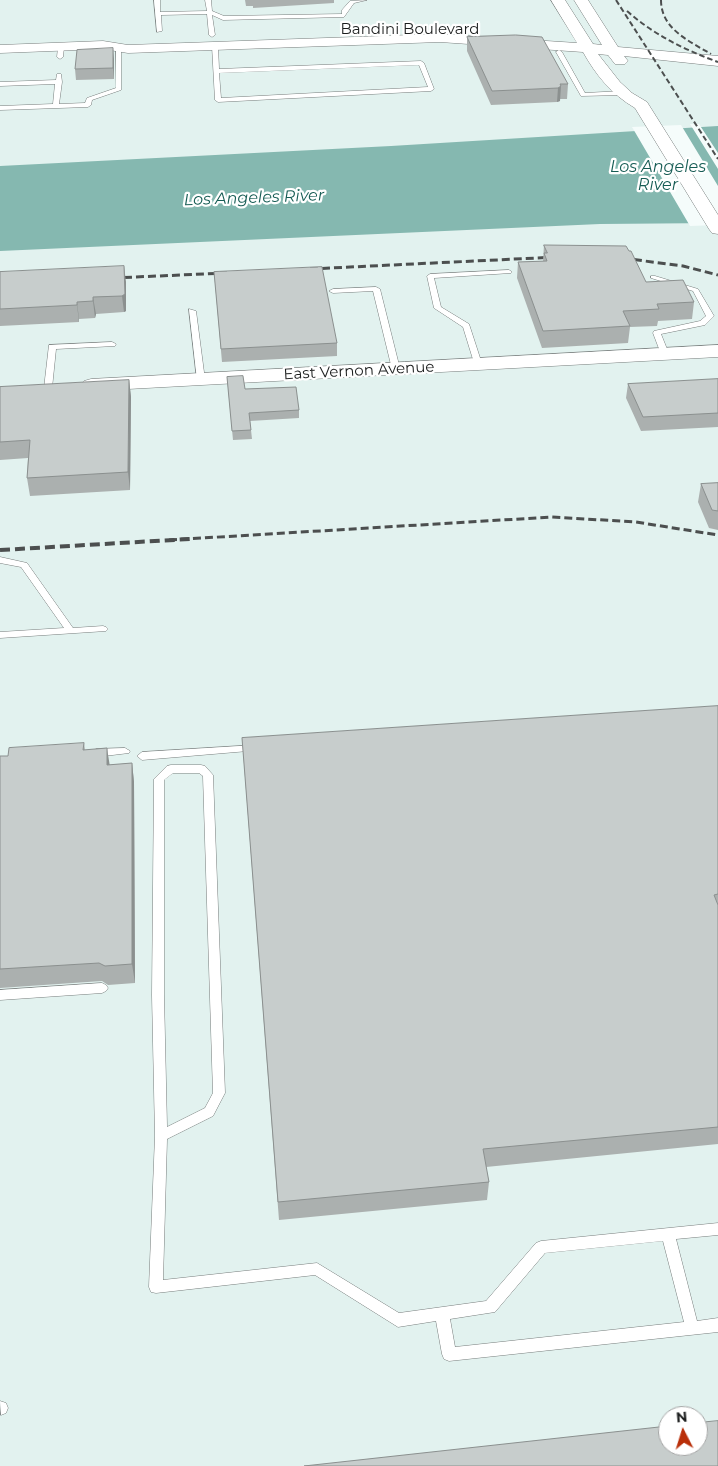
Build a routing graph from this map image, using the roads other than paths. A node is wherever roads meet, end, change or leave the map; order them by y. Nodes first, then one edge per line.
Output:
1 (156, 0) edge
2 (208, 0) edge
3 (364, 0) edge
4 (558, 0) edge
5 (581, 0) edge
6 (210, 12) junction
7 (158, 14) junction
8 (159, 32) dead end
9 (214, 40) junction
10 (586, 43) junction
11 (103, 45) junction
12 (611, 46) junction
13 (118, 48) junction
14 (0, 49) edge
15 (560, 52) dead end
16 (718, 52) edge
17 (650, 54) junction
18 (718, 61) edge
19 (217, 71) junction
20 (59, 75) dead end
21 (59, 82) junction
22 (0, 84) edge
23 (629, 89) junction
24 (56, 106) junction
25 (0, 108) edge
26 (718, 229) edge
27 (509, 272) dead end
28 (653, 277) dead end
29 (334, 291) dead end
30 (192, 311) dead end
31 (112, 344) dead end
32 (718, 351) edge
33 (666, 354) junction
34 (478, 364) junction
35 (396, 369) junction
36 (201, 380) junction
37 (54, 387) joint
38 (0, 560) edge
39 (103, 629) dead end
40 (71, 631) junction
41 (0, 635) edge
42 (270, 748) edge
43 (125, 751) dead end
44 (86, 754) edge
45 (170, 754) junction
46 (142, 756) dead end
47 (171, 769) junction
48 (102, 988) dead end
49 (0, 995) edge
50 (161, 1136) junction
51 (718, 1229) edge
52 (668, 1234) junction
53 (442, 1314) junction
54 (718, 1325) edge
55 (692, 1327) junction

1 - 7 lane
2 - 6 lane
3 - 6 lane
4 - 10 main road
5 - 12 main road
6 - 7 lane
6 - 9 lane
7 - 8 lane
9 - 10 main road, Bandini Boulevard
9 - 11 main road, Bandini Boulevard
9 - 13 main road, Bandini Boulevard
9 - 19 lane
10 - 12 main road, Bandini Boulevard
10 - 23 main road
11 - 13 main road, Bandini Boulevard
11 - 14 main road, Bandini Boulevard
12 - 16 main road, Bandini Boulevard
12 - 17 main road, Bandini Boulevard
12 - 17 main road
13 - 24 lane
15 - 23 lane
17 - 18 main road, Bandini Boulevard
19 - 19 lane
20 - 21 lane
21 - 22 lane
21 - 24 lane
23 - 26 main road
24 - 25 lane
27 - 34 lane
28 - 33 lane
29 - 35 lane
30 - 36 lane
31 - 37 lane
32 - 33 main road, East Vernon Avenue
33 - 34 main road, East Vernon Avenue
34 - 35 main road, East Vernon Avenue
35 - 36 main road, East Vernon Avenue
36 - 37 main road, East Vernon Avenue
38 - 40 lane
39 - 40 lane
40 - 41 lane
42 - 45 lane
43 - 44 lane
45 - 46 lane
45 - 47 lane
47 - 50 lane
47 - 50 lane
48 - 49 lane
50 - 53 lane
51 - 52 lane
52 - 53 lane
52 - 55 lane
53 - 55 lane
54 - 55 lane

